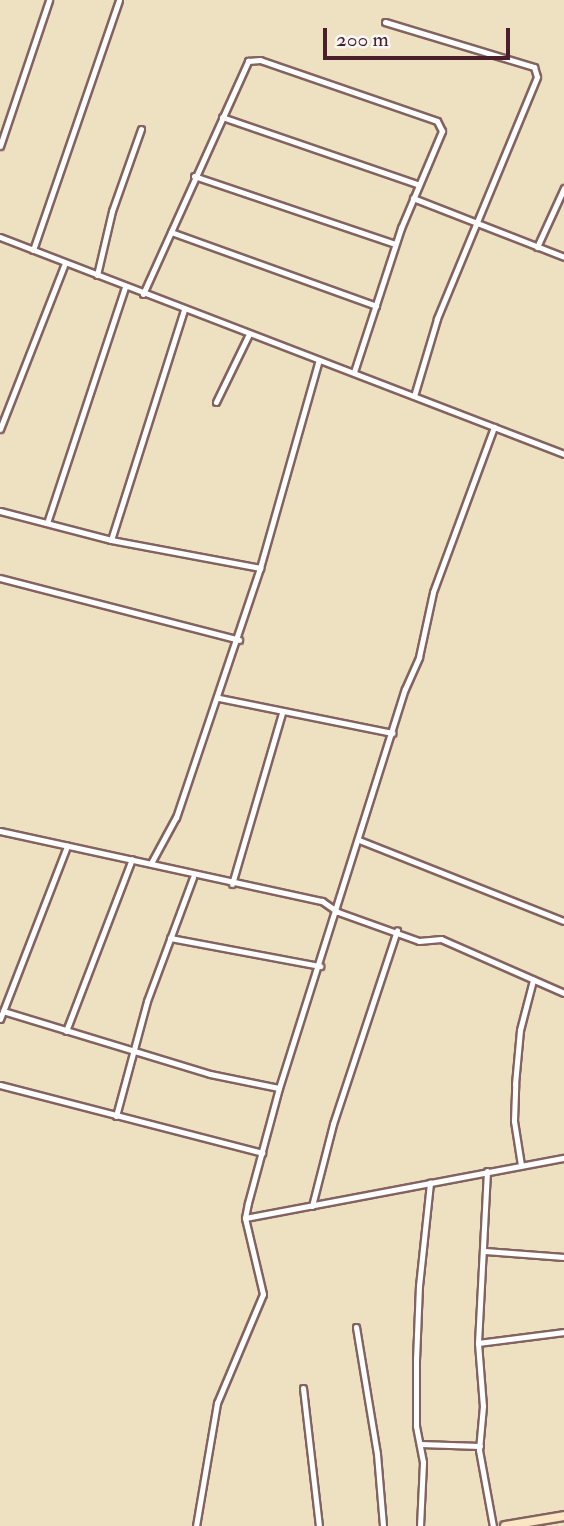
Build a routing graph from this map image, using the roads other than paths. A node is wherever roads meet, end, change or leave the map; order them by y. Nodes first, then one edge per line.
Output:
1 (49, 0) edge
2 (119, 0) edge
3 (385, 22) dead end
4 (222, 117) junction
5 (141, 129) dead end
6 (0, 146) edge
7 (194, 176) junction
8 (419, 185) junction
9 (564, 188) edge
10 (413, 198) junction
11 (478, 225) junction
12 (172, 232) junction
13 (0, 237) edge
14 (395, 244) junction
15 (537, 247) junction
16 (33, 250) junction
17 (564, 257) edge
18 (65, 263) junction
19 (97, 275) junction
20 (125, 287) junction
21 (144, 294) junction
22 (376, 306) junction
23 (184, 310) junction
24 (249, 334) junction
25 (319, 360) junction
26 (354, 372) junction
27 (414, 397) junction
28 (216, 402) dead end
29 (494, 427) junction
30 (0, 429) edge
31 (564, 454) edge
32 (0, 511) edge
33 (47, 523) junction
34 (111, 540) junction
35 (260, 568) junction
36 (0, 578) edge
37 (239, 640) junction
38 (219, 698) junction
39 (282, 713) junction
40 (393, 733) junction
41 (0, 831) edge
42 (359, 840) junction
43 (67, 846) junction
44 (132, 859) junction
45 (151, 863) junction
46 (193, 877) junction
47 (232, 884) junction
48 (338, 912) junction
49 (564, 920) edge
50 (397, 930) junction
51 (170, 938) junction
52 (320, 966) junction
53 (533, 980) junction
54 (564, 993) edge
55 (3, 1011) junction
56 (0, 1019) edge
57 (66, 1031) junction
58 (135, 1049) junction
59 (0, 1084) edge
60 (279, 1088) junction
61 (116, 1116) junction
62 (262, 1153) junction
63 (564, 1158) edge
64 (521, 1165) junction
65 (487, 1171) junction
66 (430, 1183) junction
67 (312, 1206) junction
68 (244, 1218) junction
69 (485, 1251) junction
70 (564, 1257) edge
71 (356, 1327) dead end
72 (564, 1332) edge
73 (478, 1343) junction
74 (303, 1388) dead end
75 (419, 1444) junction
76 (480, 1446) junction
77 (564, 1516) edge
78 (549, 1523) edge
79 (196, 1526) edge
80 (319, 1526) edge
81 (383, 1526) edge
82 (420, 1526) edge
83 (493, 1526) edge
84 (505, 1526) edge

1 - 6 street
2 - 16 street
3 - 11 street
4 - 7 street
4 - 8 street
4 - 8 street
5 - 19 street
7 - 12 street
7 - 14 street
8 - 10 street
9 - 15 street
10 - 11 street
10 - 14 street
11 - 15 street
11 - 27 street
12 - 21 street
12 - 22 street
13 - 16 street
14 - 22 street
15 - 17 street
16 - 18 street
18 - 19 street
18 - 30 street
19 - 20 street
20 - 21 street
20 - 33 street
21 - 23 street
22 - 26 street
23 - 24 street
23 - 34 street
24 - 25 street
24 - 28 street
25 - 26 street
25 - 35 street
26 - 27 street
27 - 29 street
29 - 31 street
29 - 40 street
32 - 33 street
33 - 34 street
34 - 35 street
35 - 37 street
36 - 37 street
37 - 38 street
38 - 39 street
38 - 45 street
39 - 40 street
39 - 47 street
40 - 42 street
41 - 43 street
42 - 48 street
42 - 49 street
43 - 44 street
43 - 55 street
44 - 45 street
44 - 57 street
45 - 46 street
46 - 47 street
46 - 51 street
47 - 48 street
48 - 50 street
48 - 52 street
50 - 53 street
50 - 67 street
51 - 52 street
51 - 58 street
52 - 60 street
53 - 54 street
53 - 64 street
55 - 56 street
55 - 57 street
57 - 58 street
58 - 60 street
58 - 61 street
59 - 61 street
60 - 62 street
61 - 62 street
62 - 68 street
63 - 64 street
64 - 65 street
65 - 66 street
65 - 69 street
66 - 67 street
66 - 75 street
67 - 68 street
68 - 79 street
69 - 70 street
69 - 73 street
71 - 81 street
72 - 73 street
73 - 76 street
74 - 80 street
75 - 76 street
75 - 82 street
76 - 83 street
77 - 78 street
78 - 84 street

